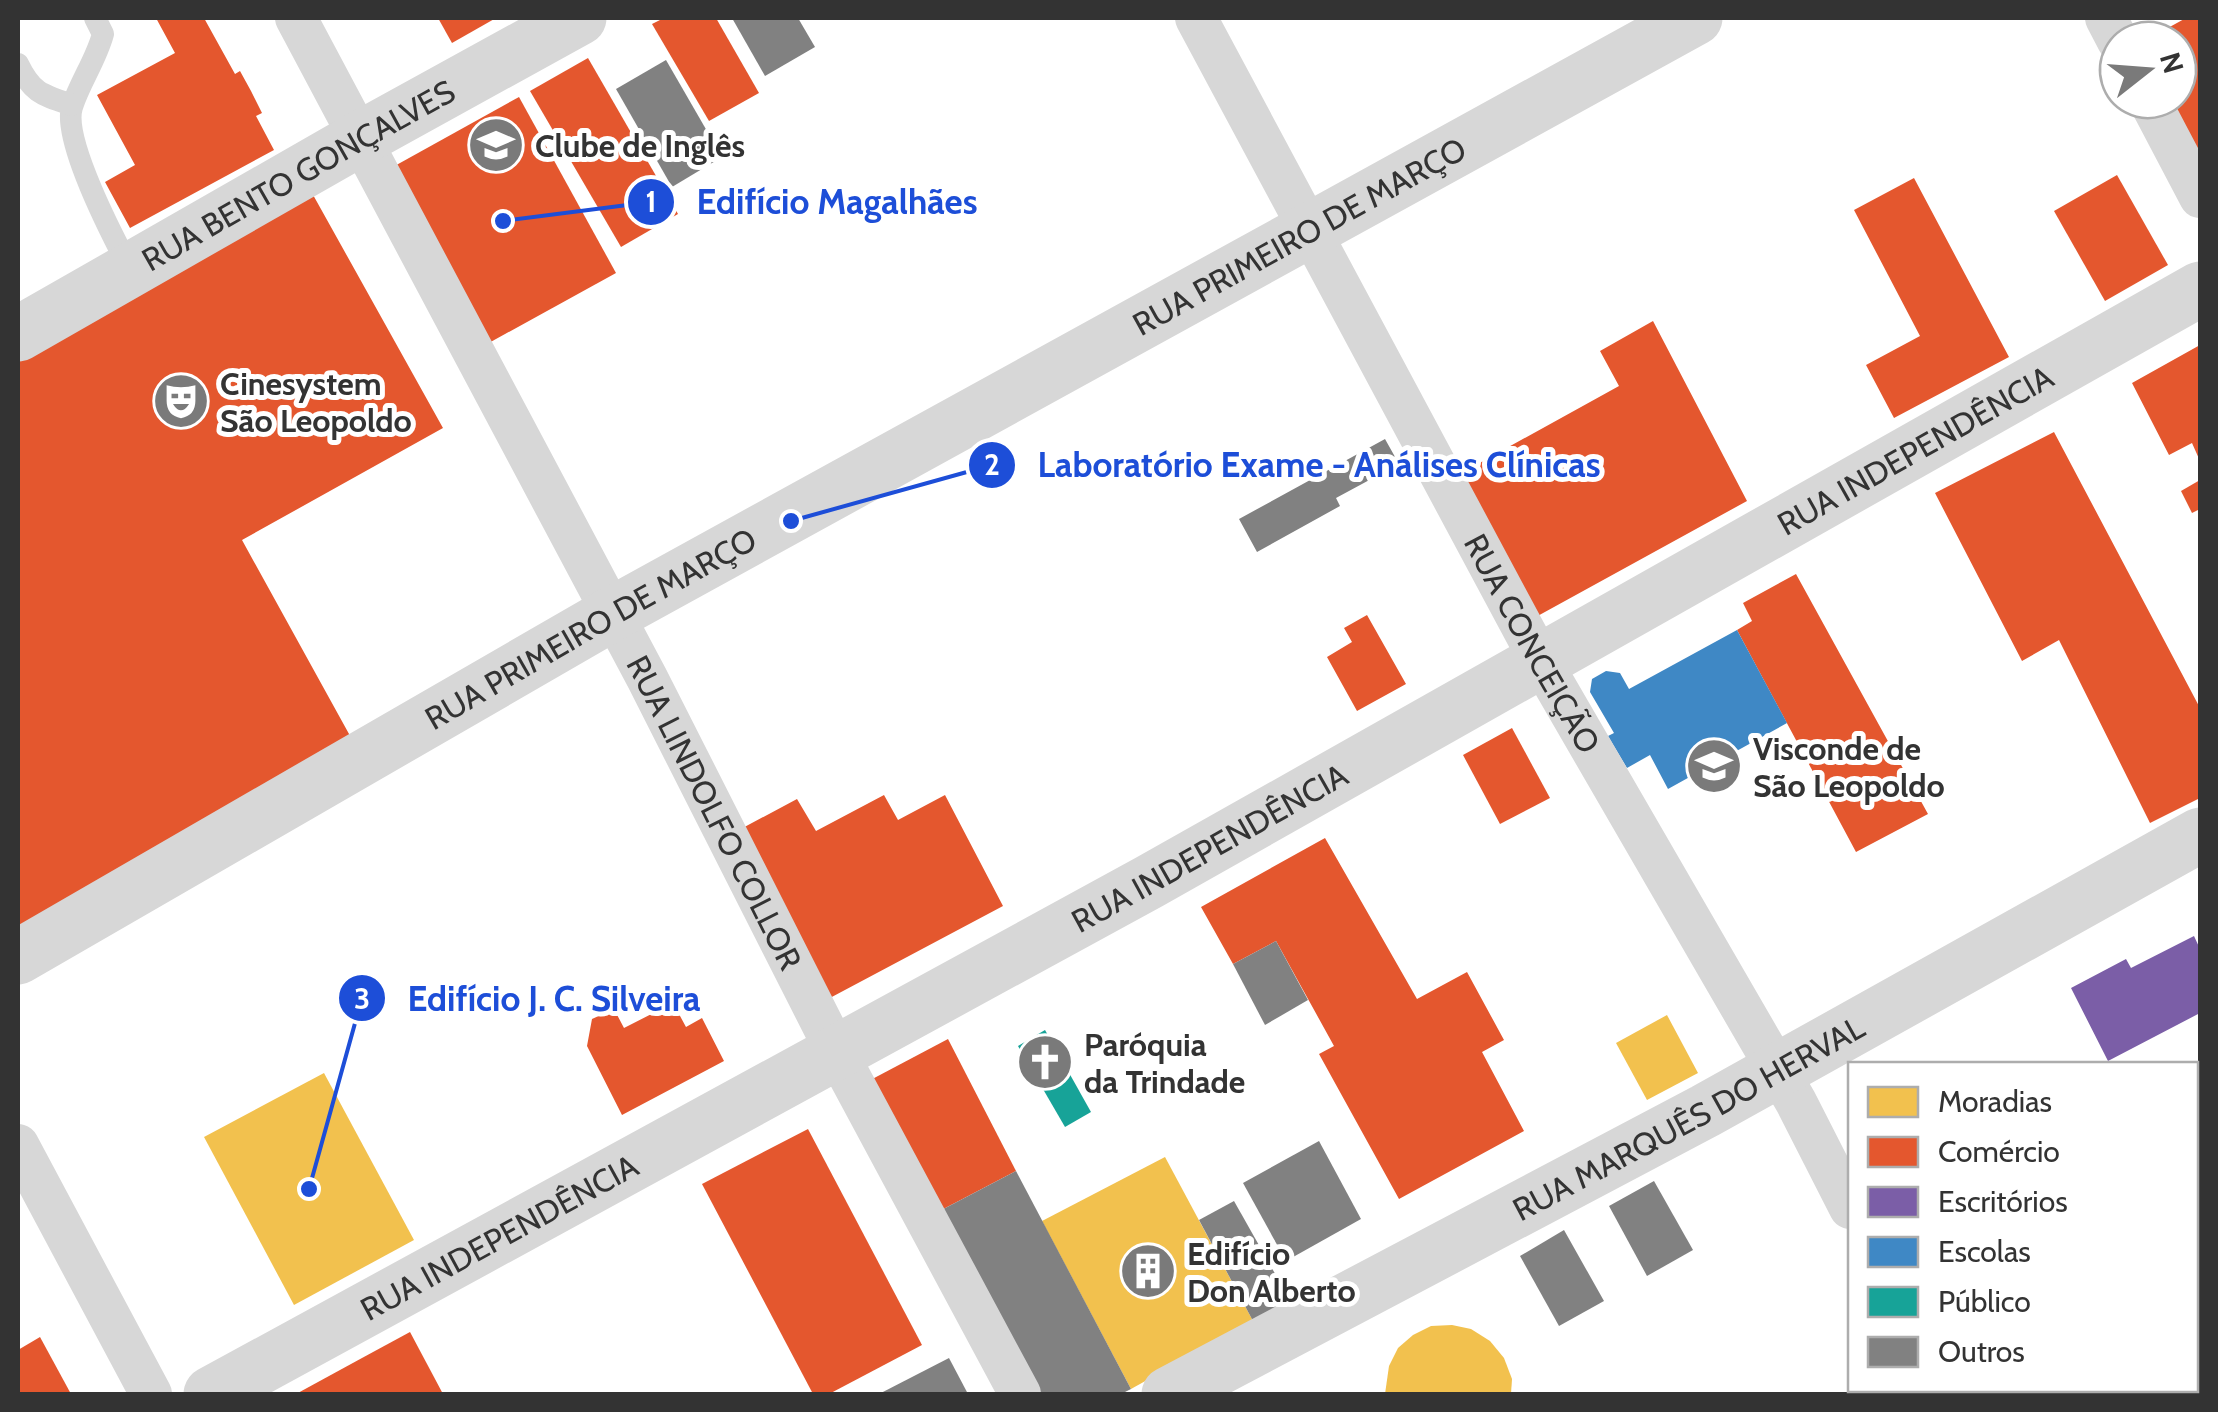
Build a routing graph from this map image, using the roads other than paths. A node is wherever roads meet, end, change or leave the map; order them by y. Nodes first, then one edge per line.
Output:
1 (95, 18) edge
2 (296, 18) edge
3 (579, 18) edge
4 (1196, 18) edge
5 (1695, 18) edge
6 (18, 64) edge
7 (72, 106) junction
8 (2160, 120) edge
9 (360, 138) junction
10 (2200, 197) edge
11 (1310, 231) junction
12 (130, 270) junction
13 (2200, 289) edge
14 (18, 334) edge
15 (612, 614) junction
16 (1540, 660) junction
17 (2200, 835) edge
18 (18, 957) edge
19 (838, 1054) junction
20 (1776, 1071) junction
21 (18, 1145) edge
22 (1848, 1204) edge
23 (151, 1394) edge
24 (211, 1394) edge
25 (1020, 1394) edge
26 (1169, 1394) edge

1 - 7 lane
2 - 9 street, RUA LINDOLFO COLLOR
3 - 9 street, RUA BENTO GONÇALVES
4 - 11 street, RUA CONCEIÇÃO
5 - 11 street, RUA PRIMEIRO DE MARÇO
6 - 7 lane
7 - 12 lane
8 - 10 street
9 - 12 street, RUA BENTO GONÇALVES
9 - 15 street, RUA LINDOLFO COLLOR
11 - 15 street, RUA PRIMEIRO DE MARÇO
11 - 16 street, RUA CONCEIÇÃO
12 - 14 street, RUA BENTO GONÇALVES
13 - 16 street, RUA INDEPENDÊNCIA
15 - 18 street, RUA PRIMEIRO DE MARÇO
15 - 19 street, RUA LINDOLFO COLLOR
16 - 19 street, RUA INDEPENDÊNCIA
16 - 20 street, RUA CONCEIÇÃO
17 - 20 street, RUA MARQUÊS DO HERVAL
19 - 24 street, RUA INDEPENDÊNCIA
19 - 25 street, RUA LINDOLFO COLLOR
20 - 22 street, RUA CONCEIÇÃO
20 - 26 street, RUA MARQUÊS DO HERVAL
21 - 23 street

